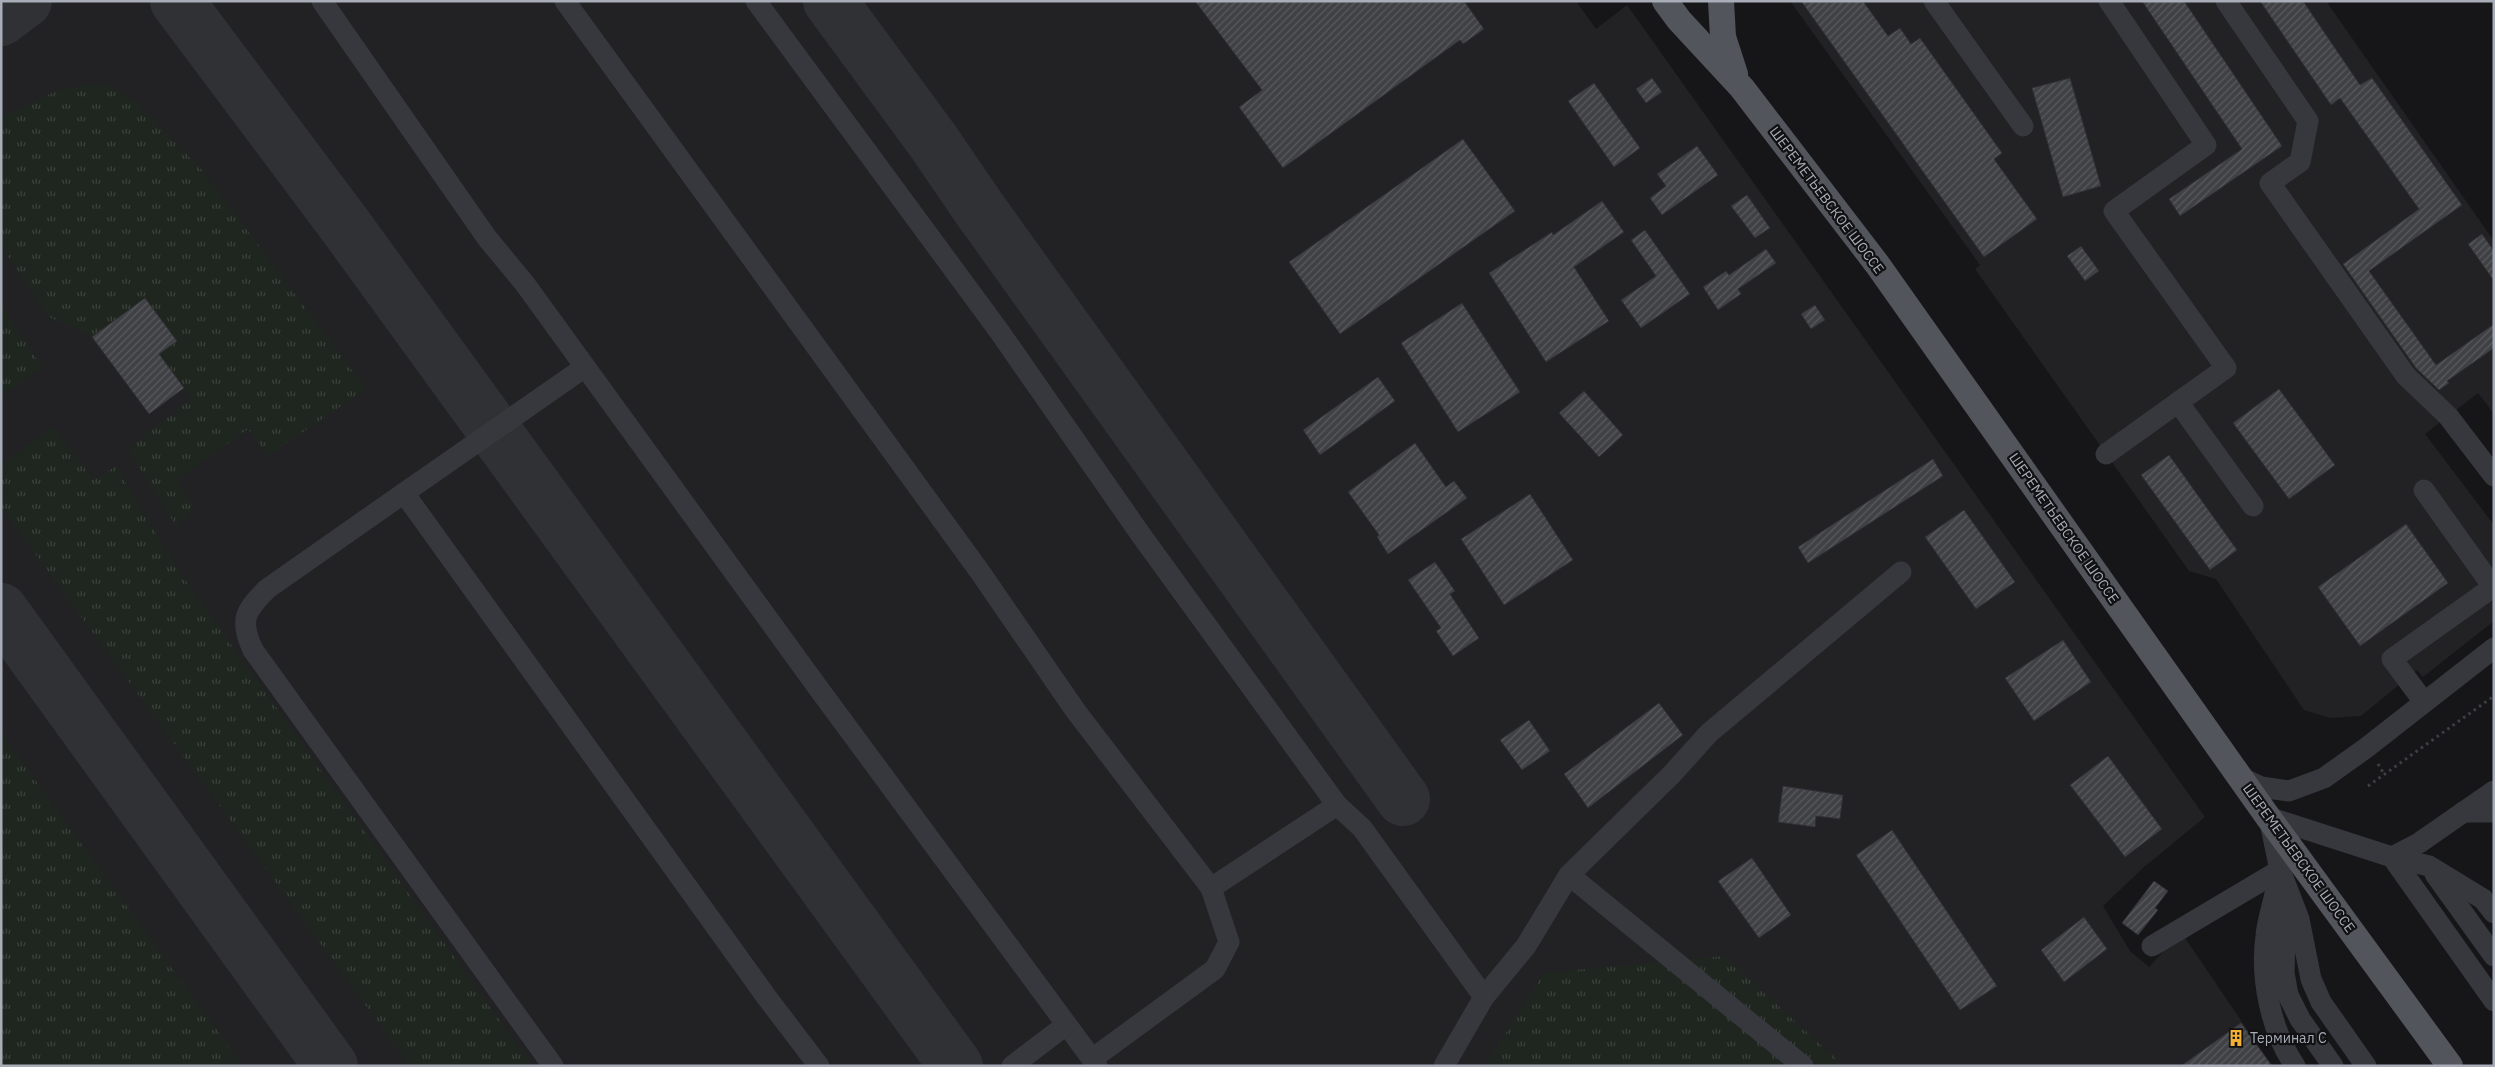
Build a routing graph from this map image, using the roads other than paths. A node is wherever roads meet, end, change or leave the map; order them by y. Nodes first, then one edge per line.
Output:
1 (322, 1) edge
2 (565, 1) edge
3 (756, 1) edge
4 (1665, 1) edge
5 (1721, 1) edge
6 (1934, 1) edge
7 (2109, 1) edge
8 (2226, 1) edge
9 (1742, 88) junction
10 (2023, 126) dead end
11 (585, 367) junction
12 (2178, 402) junction
13 (2106, 454) dead end
14 (2494, 476) edge
15 (2424, 490) dead end
16 (404, 494) junction
17 (2253, 506) dead end
18 (1901, 572) dead end
19 (2493, 587) edge
20 (2494, 648) edge
21 (2424, 702) junction
22 (2240, 777) junction
23 (2494, 791) edge
24 (1338, 805) junction
25 (2463, 812) junction
26 (2494, 812) edge
27 (2268, 817) junction
28 (2392, 857) junction
29 (2428, 866) junction
30 (2280, 870) junction
31 (1569, 875) junction
32 (1211, 888) junction
33 (2494, 913) edge
34 (2152, 946) dead end
35 (2494, 956) edge
36 (1484, 997) junction
37 (2494, 1001) edge
38 (1066, 1025) junction
39 (1094, 1062) edge
40 (553, 1066) edge
41 (819, 1066) edge
42 (1012, 1066) edge
43 (1444, 1066) edge
44 (1803, 1066) edge
45 (2295, 1066) edge
46 (2333, 1066) edge
47 (2366, 1066) edge
48 (2450, 1066) edge

1 - 11 street
2 - 32 street
3 - 24 street
4 - 9 main road, ШЕРЕМЕТЬЕВСКОЕ ШОССЕ
5 - 9 main road
6 - 10 street
7 - 12 street
8 - 14 street
9 - 22 main road, ШЕРЕМЕТЬЕВСКОЕ ШОССЕ
11 - 16 street
11 - 38 street
12 - 13 street
12 - 17 street
15 - 19 street
16 - 40 street
16 - 41 street
18 - 31 street
19 - 21 street
20 - 21 street
21 - 22 street
22 - 27 main road, ШЕРЕМЕТЬЕВСКОЕ ШОССЕ
23 - 25 street
24 - 32 street
24 - 36 street
25 - 26 street
25 - 28 street
27 - 28 street
27 - 30 street
27 - 48 main road, ШЕРЕМЕТЬЕВСКОЕ ШОССЕ
28 - 29 street
28 - 37 street
29 - 33 street
29 - 35 street
30 - 34 street
30 - 45 street
30 - 46 street
30 - 47 street
31 - 36 street
31 - 44 street
32 - 39 street
36 - 43 street
38 - 39 street
38 - 42 street

